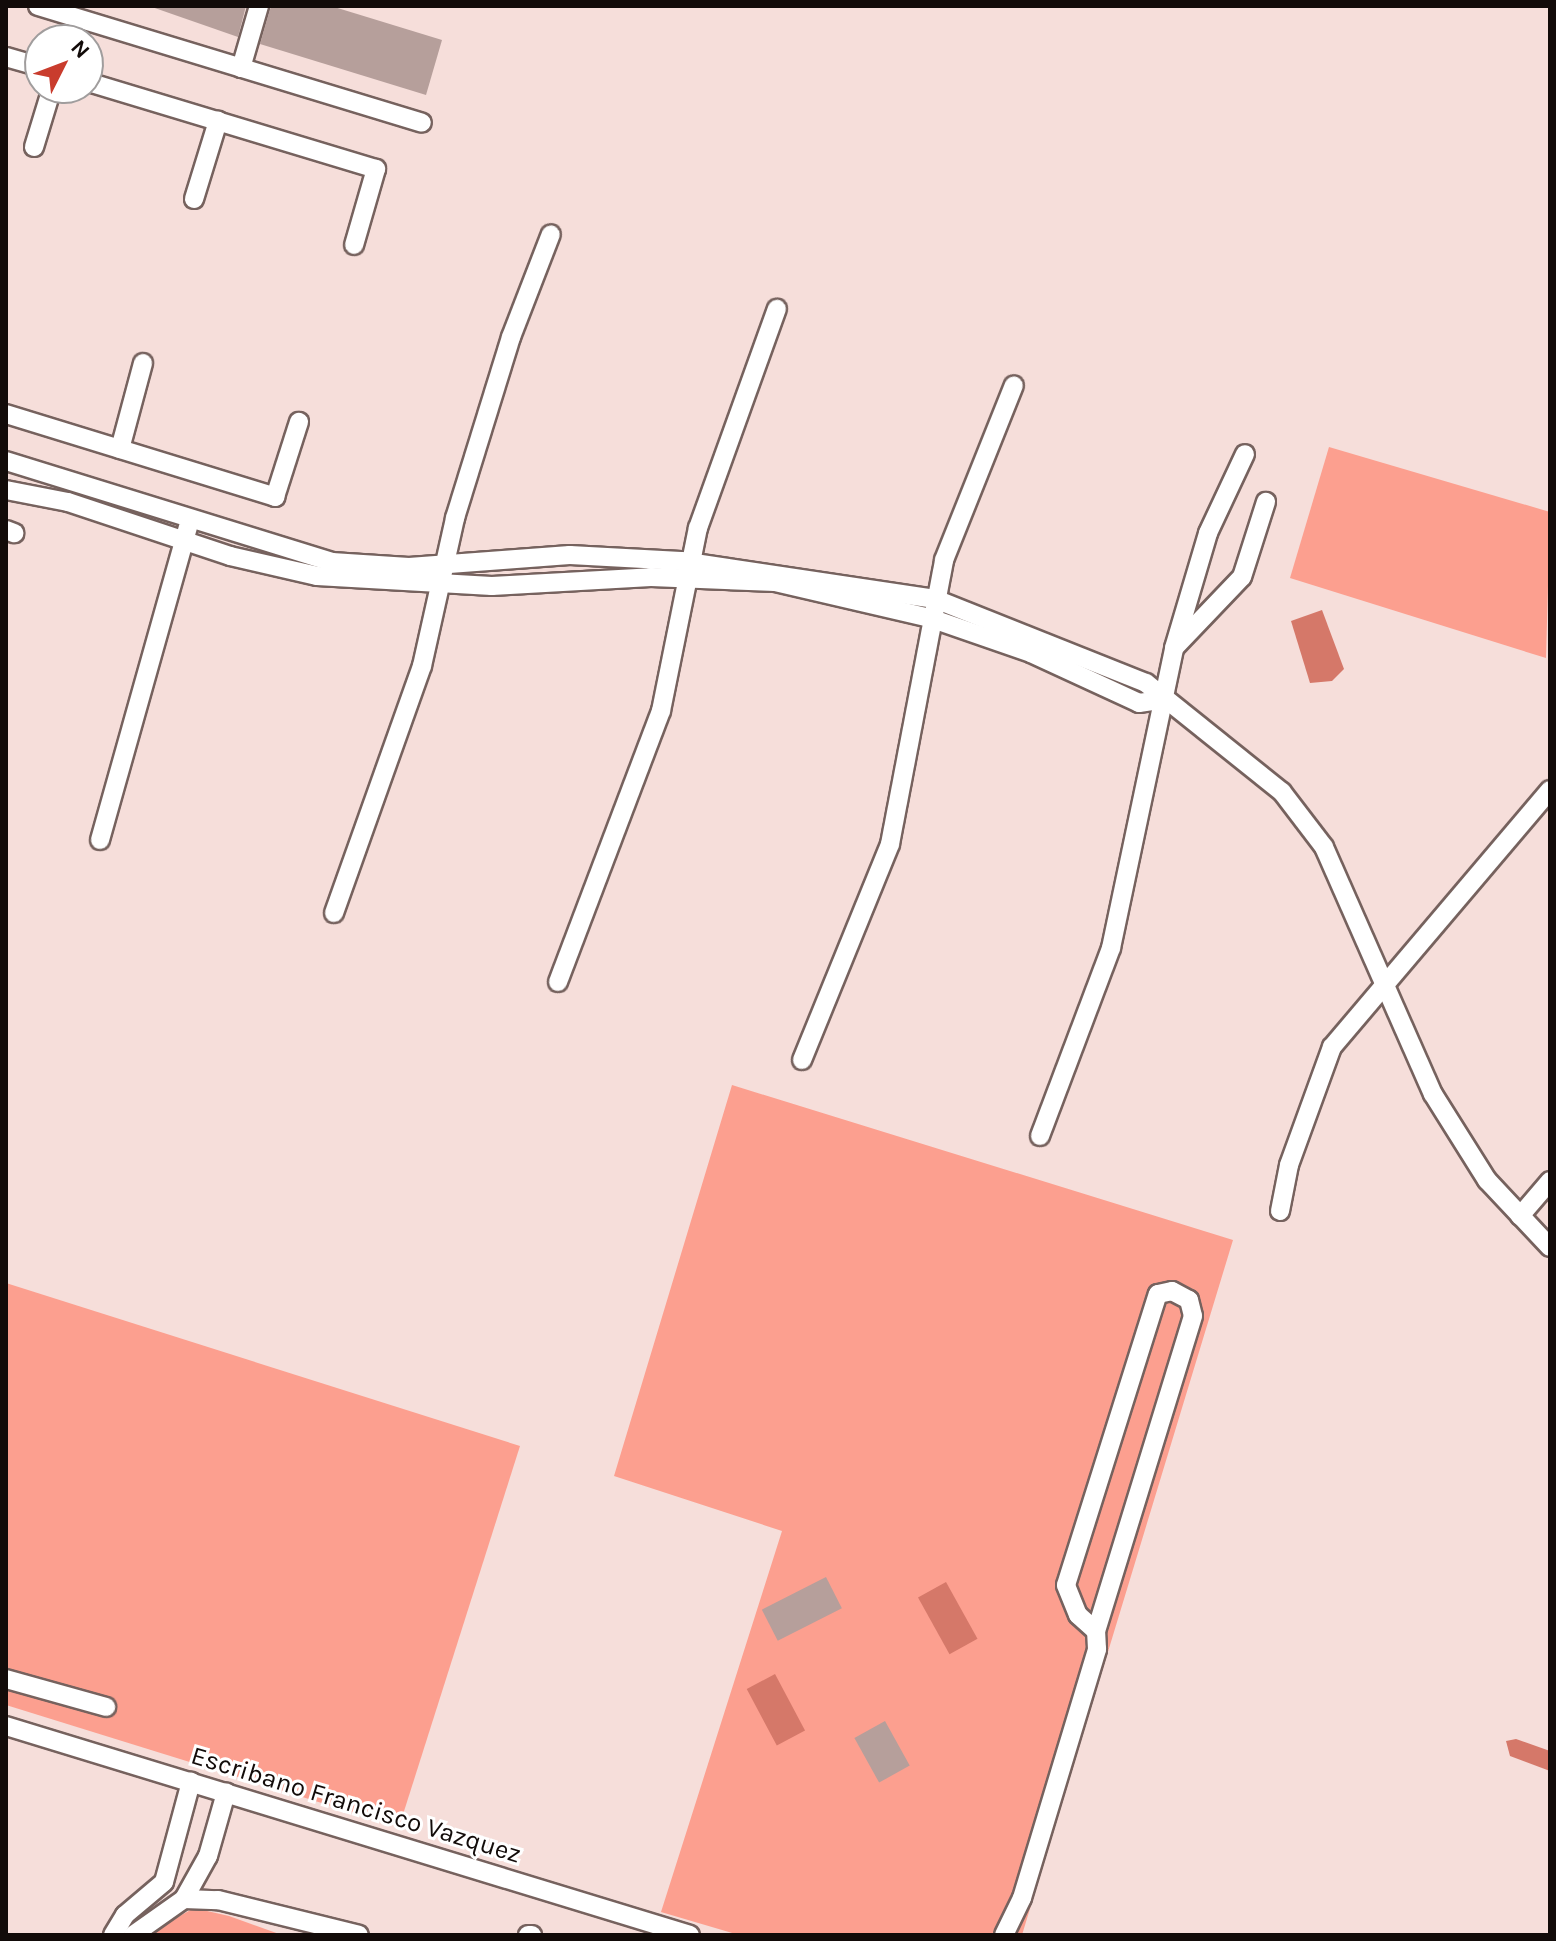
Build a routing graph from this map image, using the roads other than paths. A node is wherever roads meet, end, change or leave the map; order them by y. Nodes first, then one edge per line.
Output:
1 (38, 6) edge
2 (259, 6) edge
3 (58, 9) edge
4 (241, 68) junction
5 (104, 87) edge
6 (47, 104) edge
7 (218, 121) junction
8 (422, 123) dead end
9 (34, 147) dead end
10 (194, 199) dead end
11 (551, 234) dead end
12 (354, 245) dead end
13 (777, 309) dead end
14 (143, 363) dead end
15 (1014, 385) dead end
16 (6, 414) edge
17 (299, 422) dead end
18 (120, 449) junction
19 (1245, 454) dead end
20 (6, 461) edge
21 (6, 490) edge
22 (1266, 502) dead end
23 (191, 517) junction
24 (185, 538) junction
25 (445, 564) junction
26 (691, 571) junction
27 (440, 584) junction
28 (935, 599) junction
29 (930, 618) junction
30 (1174, 648) junction
31 (1161, 700) junction
32 (1550, 790) edge
33 (100, 840) dead end
34 (334, 913) dead end
35 (558, 982) dead end
36 (1387, 986) junction
37 (802, 1060) dead end
38 (1040, 1136) dead end
39 (1550, 1181) edge
40 (1280, 1211) dead end
41 (1520, 1216) junction
42 (1550, 1247) edge
43 (1096, 1631) junction
44 (6, 1679) edge
45 (106, 1707) dead end
46 (6, 1726) edge
47 (191, 1782) junction
48 (226, 1793) junction
49 (184, 1899) junction
50 (113, 1935) edge
51 (133, 1935) edge
52 (359, 1935) edge
53 (690, 1935) edge
54 (1004, 1935) edge

1 - 3 street
2 - 4 street
3 - 4 street
4 - 8 street
5 - 7 street
6 - 9 street
7 - 10 street
7 - 12 street
11 - 25 street
13 - 26 street
14 - 18 street
15 - 28 street
16 - 18 street
17 - 18 street
19 - 30 street
20 - 23 street
21 - 24 street
22 - 30 street
23 - 24 street
23 - 25 street
24 - 27 street
24 - 33 street
25 - 26 street
25 - 27 street
26 - 27 street
26 - 28 street
26 - 29 street
26 - 35 street
27 - 34 street
28 - 29 street
28 - 31 street
29 - 31 street
29 - 37 street
30 - 31 street
31 - 36 street
31 - 38 street
32 - 36 street
36 - 40 street
36 - 41 street
39 - 41 street
41 - 42 street
43 - 43 street
43 - 54 street
44 - 45 street
46 - 47 street, Escribano Francisco Vazquez
47 - 48 street, Escribano Francisco Vazquez
47 - 50 street
48 - 49 street
48 - 53 street, Escribano Francisco Vazquez
49 - 51 street
49 - 52 street

